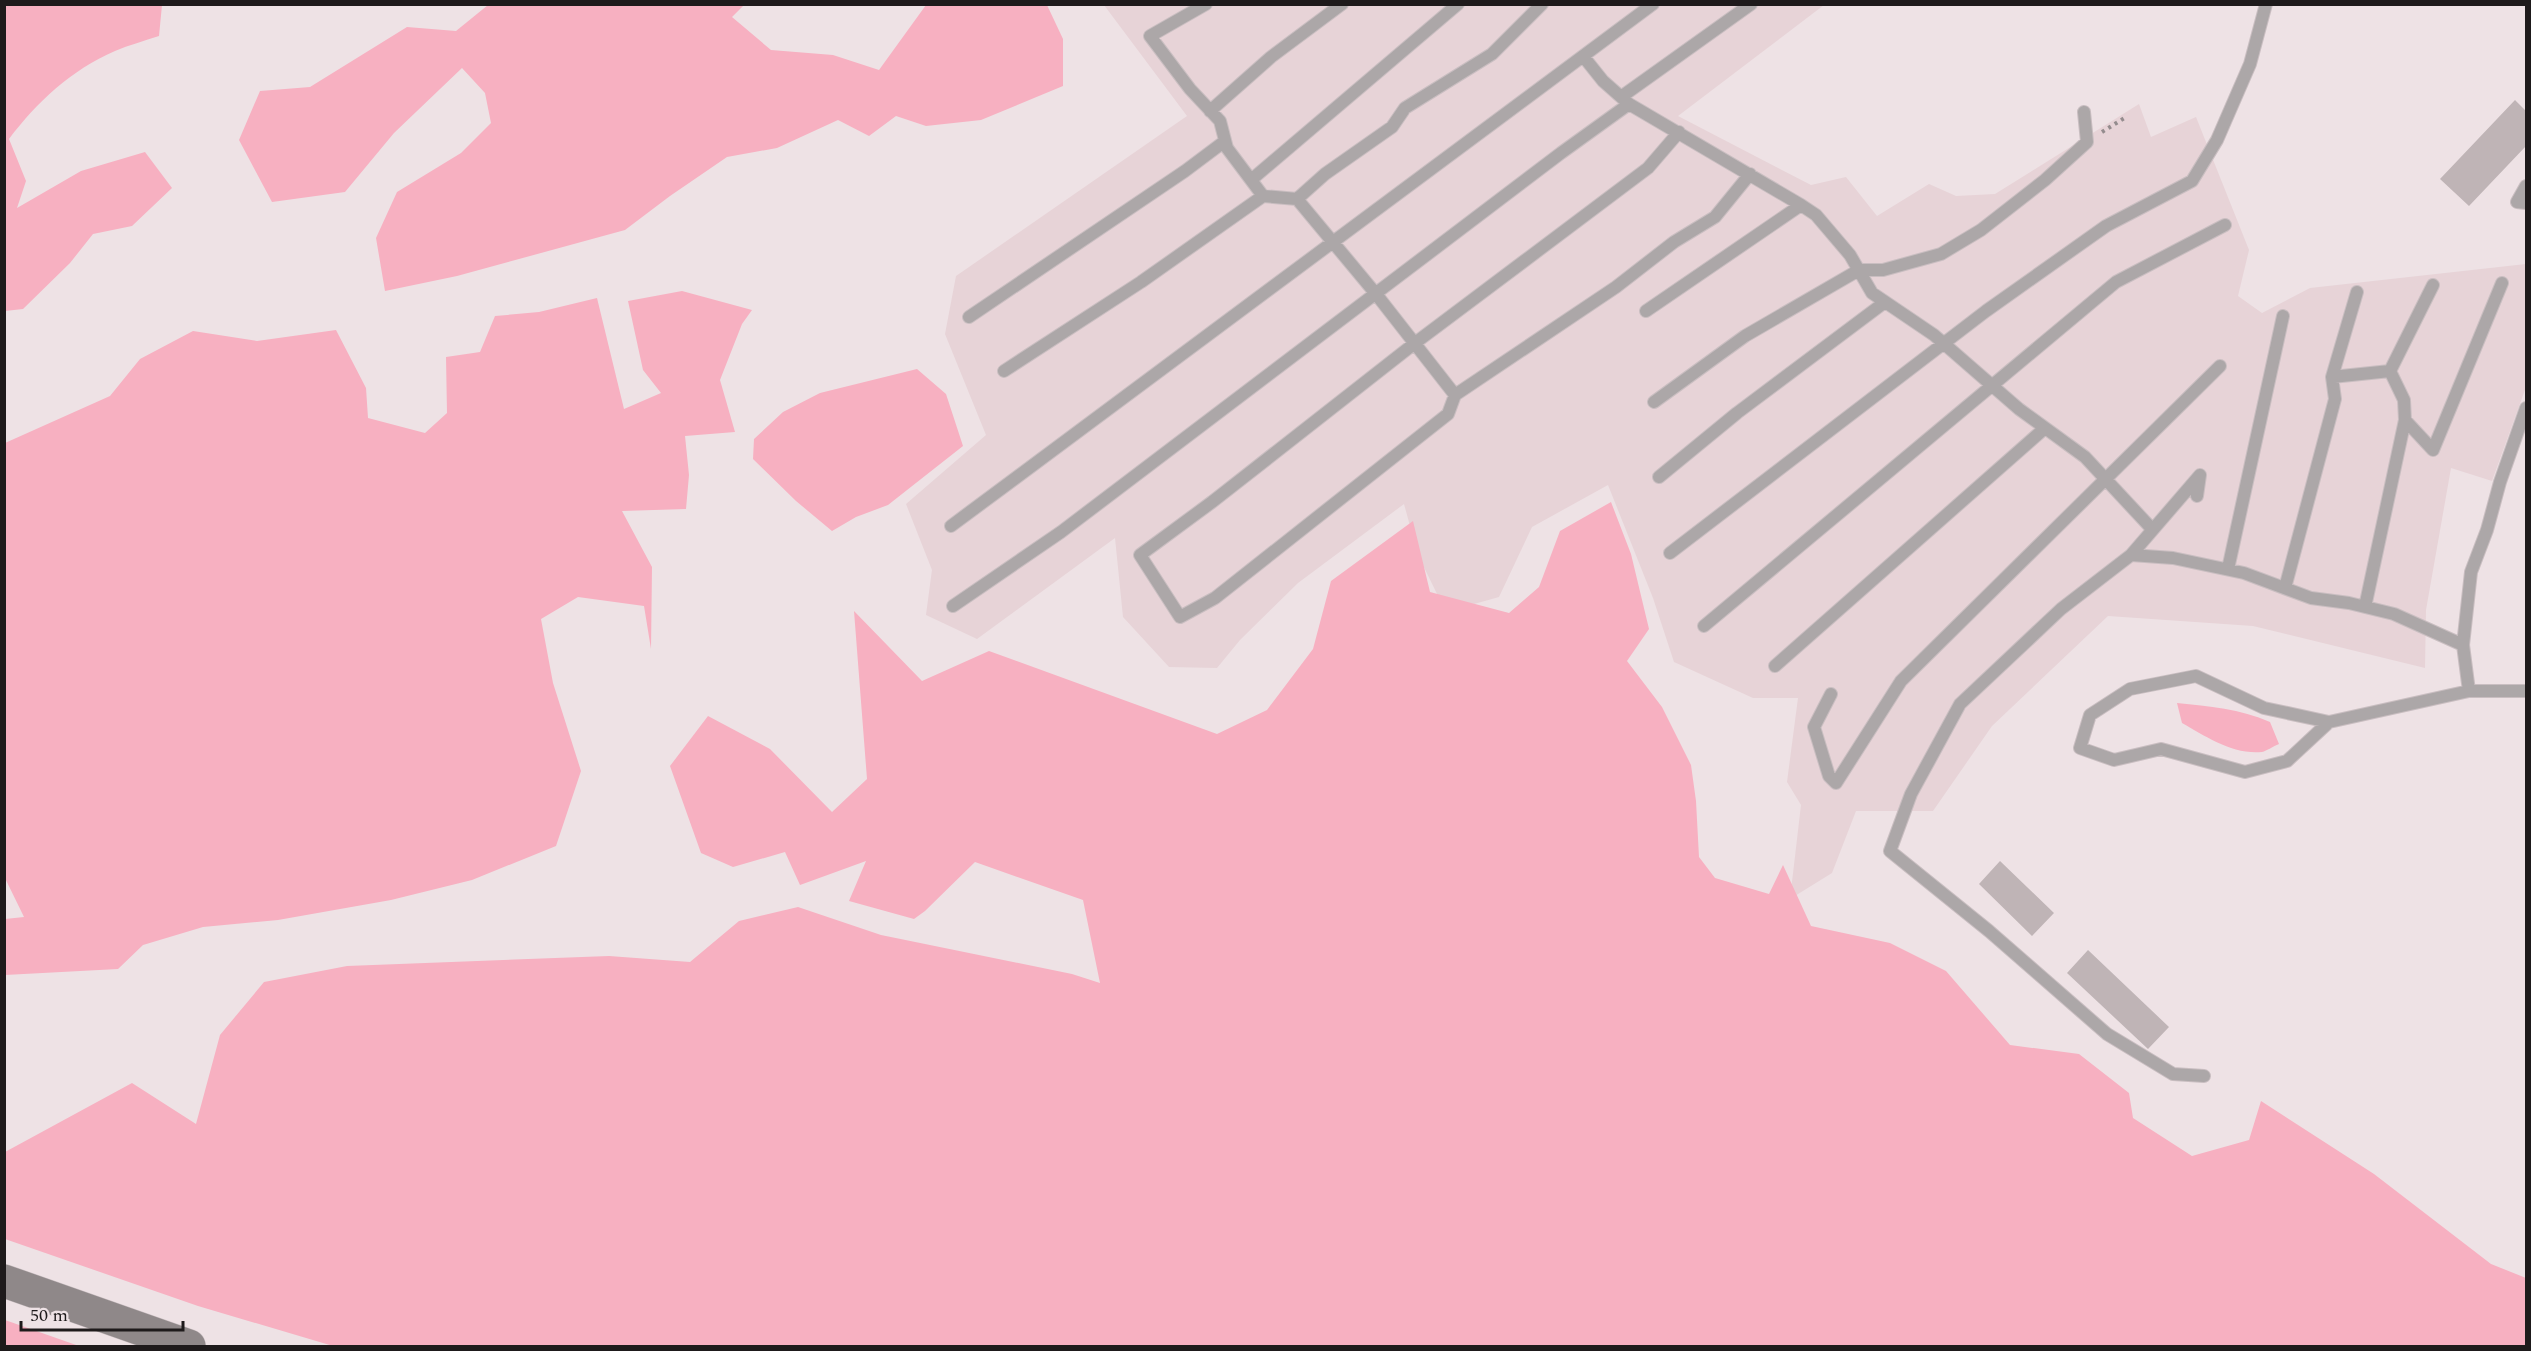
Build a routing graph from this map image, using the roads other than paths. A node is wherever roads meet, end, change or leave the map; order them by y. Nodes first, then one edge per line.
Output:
1 (1206, 4) edge
2 (1342, 4) edge
3 (1458, 4) edge
4 (1542, 4) edge
5 (1653, 4) edge
6 (1751, 4) edge
7 (2266, 4) edge
8 (1583, 56) junction
9 (1625, 100) junction
10 (1210, 111) junction
11 (2084, 112) dead end
12 (1679, 132) junction
13 (1225, 141) junction
14 (1750, 174) junction
15 (1251, 180) junction
16 (2526, 186) edge
17 (1263, 196) junction
18 (1297, 198) junction
19 (2526, 203) edge
20 (1801, 205) junction
21 (2226, 225) dead end
22 (1333, 242) junction
23 (1859, 270) junction
24 (2502, 283) dead end
25 (2433, 285) dead end
26 (2357, 292) dead end
27 (1376, 294) junction
28 (1886, 302) junction
29 (1646, 311) dead end
30 (2283, 316) dead end
31 (969, 317) dead end
32 (1415, 343) junction
33 (1943, 343) junction
34 (2220, 366) dead end
35 (2390, 370) junction
36 (1004, 371) dead end
37 (2332, 377) junction
38 (1992, 386) junction
39 (1455, 395) junction
40 (1654, 402) dead end
41 (2526, 408) edge
42 (2405, 420) junction
43 (2045, 428) junction
44 (1659, 477) dead end
45 (2106, 480) junction
46 (2197, 496) dead end
47 (951, 526) dead end
48 (2152, 529) junction
49 (1670, 553) dead end
50 (2131, 555) junction
51 (2228, 569) junction
52 (2285, 588) junction
53 (952, 606) dead end
54 (2365, 607) junction
55 (1704, 626) dead end
56 (2463, 645) junction
57 (1775, 666) dead end
58 (2469, 691) junction
59 (2526, 692) edge
60 (1831, 694) dead end
61 (2329, 723) junction
62 (2204, 1076) dead end
63 (4, 1281) edge
64 (189, 1347) edge

1 - 10 lane
2 - 10 lane
3 - 15 lane
4 - 18 lane
5 - 8 lane
6 - 9 lane
7 - 33 lane
8 - 9 lane
8 - 22 lane
9 - 12 lane
9 - 27 lane
10 - 13 lane
11 - 23 lane
12 - 14 lane
12 - 32 lane
13 - 15 lane
13 - 31 lane
14 - 20 lane
14 - 39 lane
15 - 17 lane
16 - 19 lane
17 - 18 lane
17 - 36 lane
18 - 22 lane
20 - 23 lane
20 - 29 lane
21 - 38 lane
22 - 27 lane
22 - 47 lane
23 - 28 lane
23 - 40 lane
24 - 42 lane
25 - 35 lane
26 - 37 lane
27 - 32 lane
27 - 53 lane
28 - 33 lane
28 - 44 lane
30 - 51 lane
32 - 39 lane
32 - 39 lane
33 - 38 lane
33 - 49 lane
34 - 45 lane
35 - 37 lane
35 - 42 lane
37 - 52 lane
38 - 43 lane
38 - 55 lane
41 - 56 lane
42 - 54 lane
43 - 45 lane
43 - 57 lane
45 - 48 lane
45 - 60 lane
46 - 48 lane
48 - 50 lane
50 - 51 lane
50 - 62 lane
51 - 52 lane
52 - 54 lane
54 - 56 lane
56 - 58 lane
58 - 59 lane
58 - 61 lane
61 - 61 lane
63 - 64 main road

